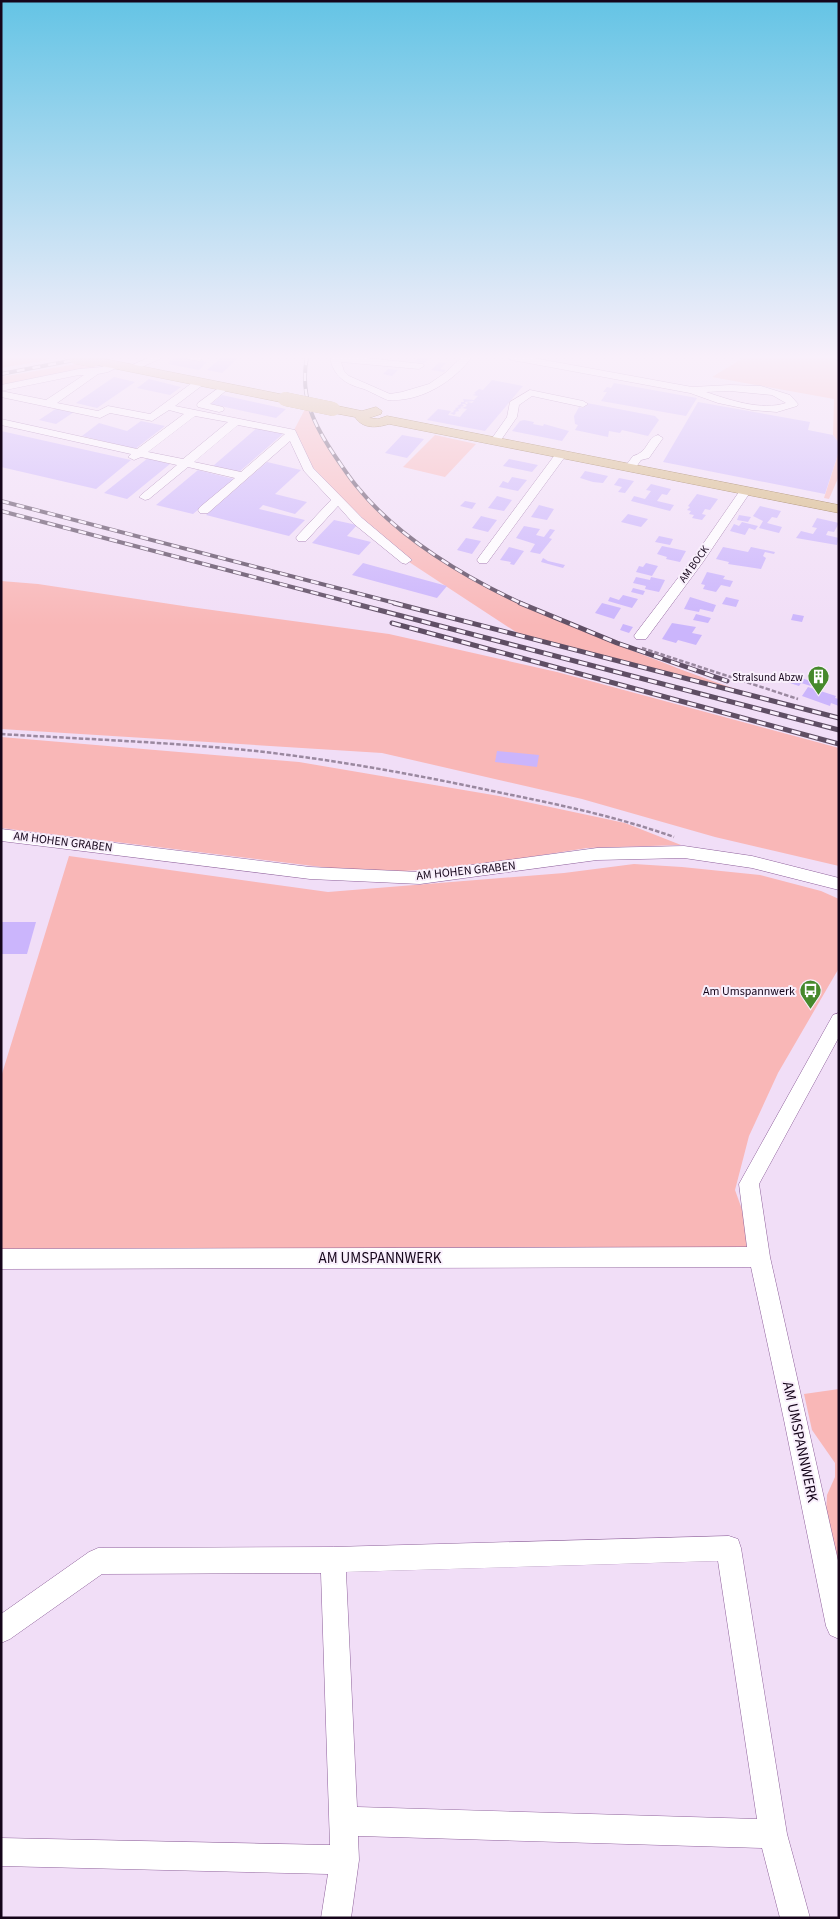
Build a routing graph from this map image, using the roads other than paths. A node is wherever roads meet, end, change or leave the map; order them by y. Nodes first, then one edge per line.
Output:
1 (101, 447) edge
2 (147, 447) edge
3 (204, 447) edge
4 (277, 447) edge
5 (298, 447) edge
6 (523, 447) edge
7 (652, 447) edge
8 (560, 454) junction
9 (136, 455) junction
10 (186, 462) junction
11 (630, 468) junction
12 (242, 476) junction
13 (745, 490) junction
14 (145, 498) dead end
15 (338, 499) junction
16 (839, 509) edge
17 (204, 510) dead end
18 (302, 538) dead end
19 (406, 560) dead end
20 (483, 560) dead end
21 (641, 636) road end
22 (1, 835) edge
23 (839, 884) edge
24 (839, 1020) edge
25 (759, 1257) junction
26 (1, 1259) edge
27 (333, 1560) junction
28 (839, 1626) edge
29 (1, 1630) edge
30 (344, 1821) junction
31 (773, 1834) junction
32 (1, 1852) edge
33 (345, 1860) junction
34 (336, 1918) edge
35 (795, 1918) edge

1 - 9 street
2 - 9 street
3 - 10 street
4 - 12 street
5 - 15 street
6 - 8 main road
7 - 11 street
8 - 11 main road
8 - 20 street
9 - 10 street
10 - 12 street
10 - 14 street
11 - 13 main road
12 - 17 street
13 - 16 main road
13 - 21 street, AM BOCK
15 - 18 street
15 - 19 street
22 - 23 street, AM HOHEN GRABEN
24 - 25 street, AM UMSPANNWERK
25 - 26 street, AM UMSPANNWERK
25 - 28 street, AM UMSPANNWERK
27 - 29 street
27 - 30 street
27 - 31 street
30 - 31 street
30 - 33 street
31 - 35 street
32 - 33 street
33 - 34 street

